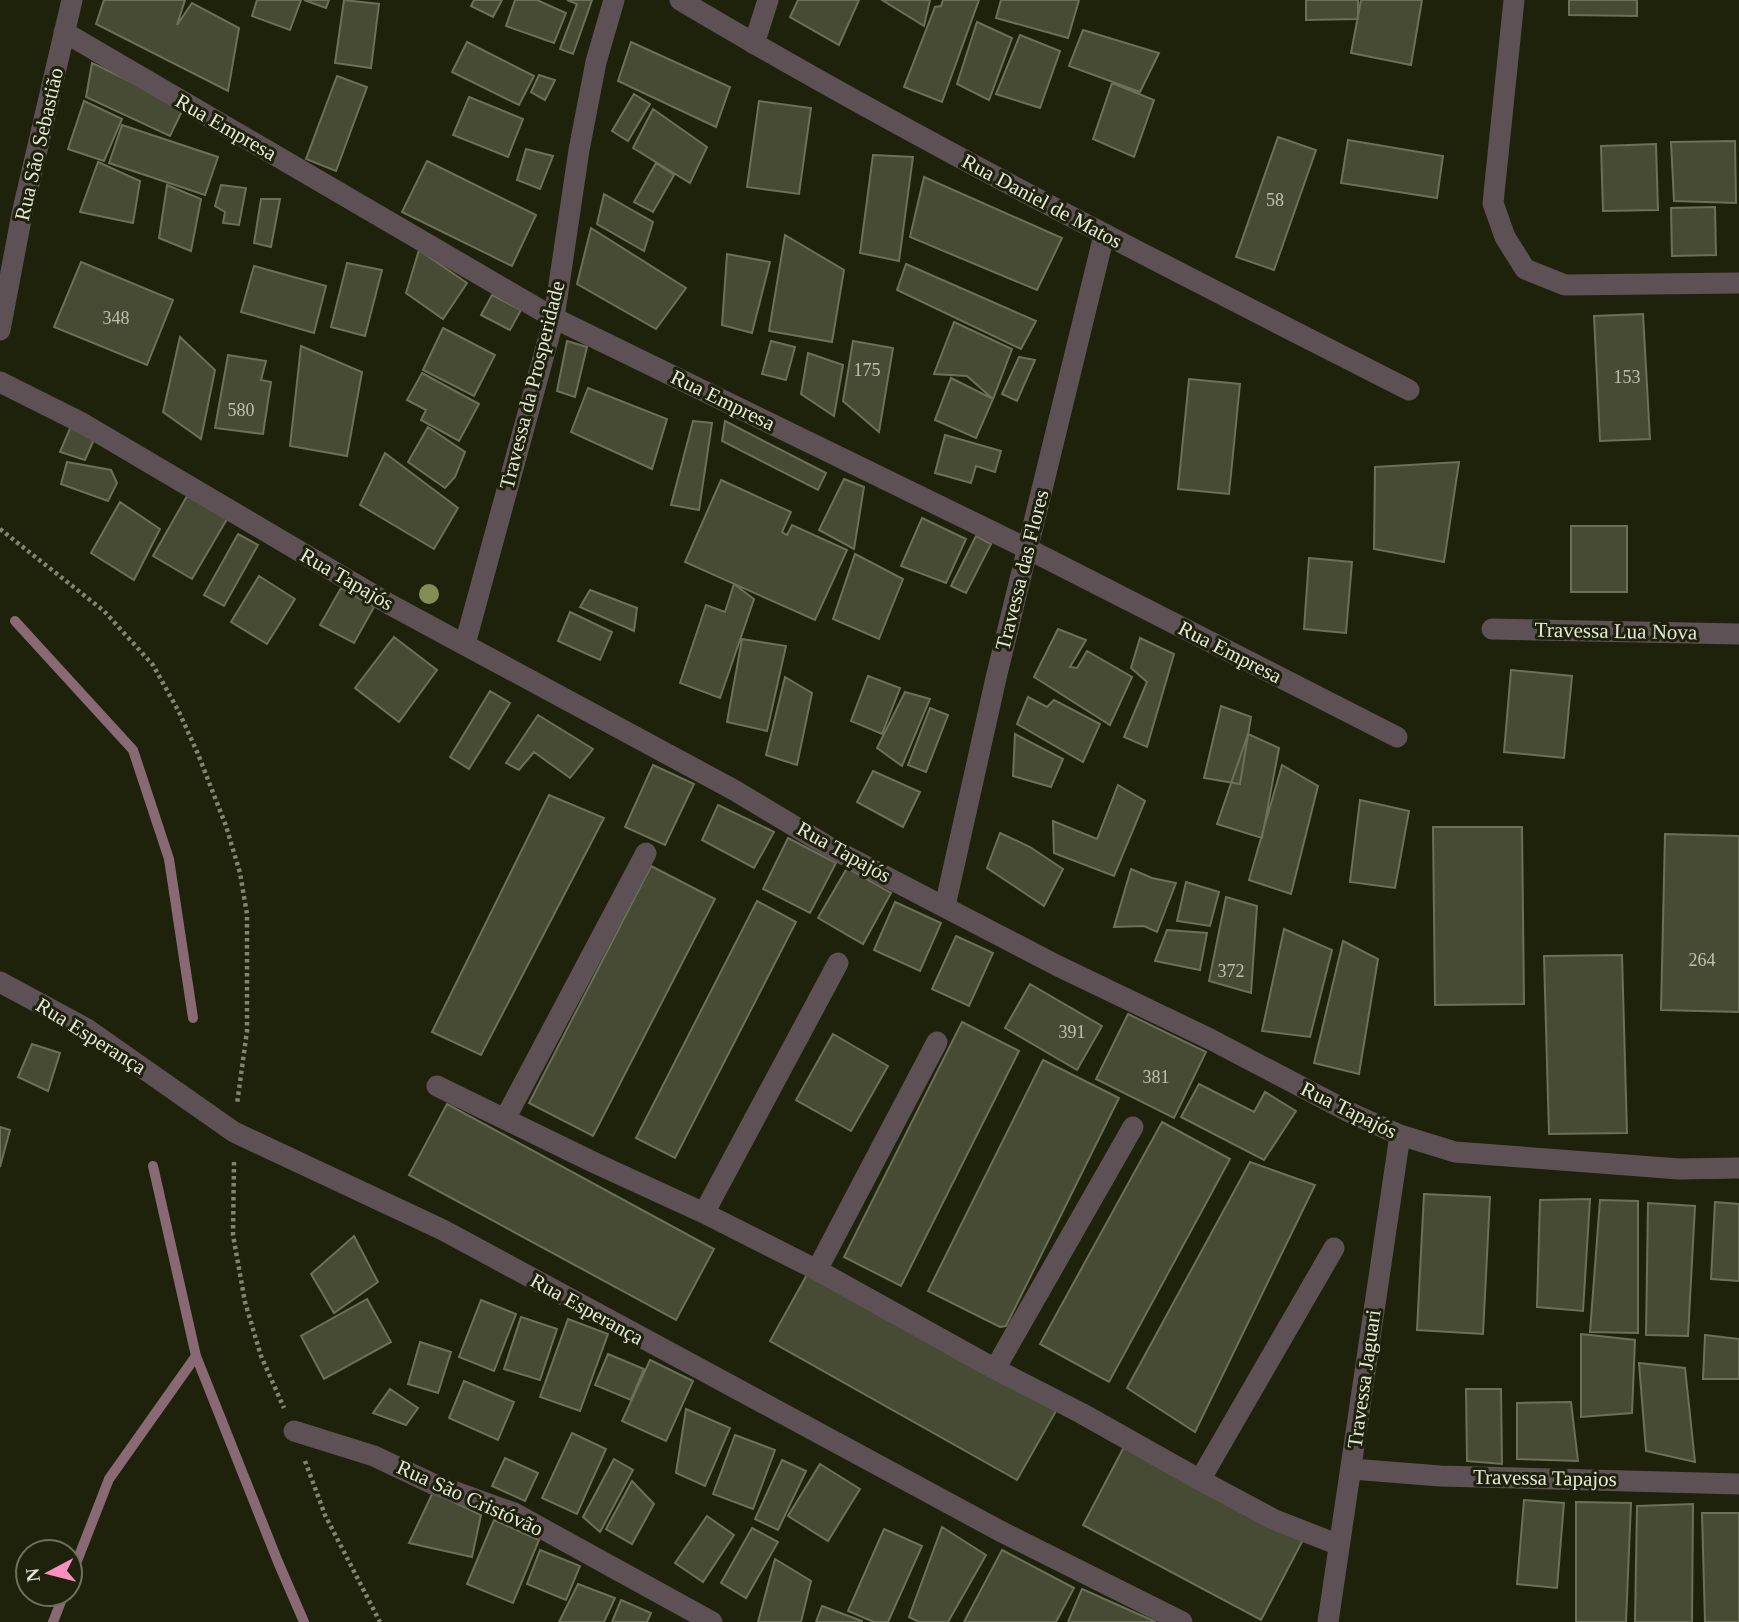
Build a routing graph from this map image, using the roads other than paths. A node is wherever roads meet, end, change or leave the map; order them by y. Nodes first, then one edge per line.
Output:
1 (72, 0) edge
2 (614, 0) edge
3 (681, 0) edge
4 (768, 0) edge
5 (1514, 0) edge
6 (64, 32) junction
7 (754, 44) junction
8 (1104, 235) junction
9 (1739, 283) edge
10 (554, 317) junction
11 (0, 330) edge
12 (0, 382) edge
13 (1409, 390) dead end
14 (1028, 549) junction
15 (1492, 629) dead end
16 (1739, 634) edge
17 (466, 644) junction
18 (1397, 737) dead end
19 (646, 853) dead end
20 (945, 906) junction
21 (838, 963) dead end
22 (0, 982) edge
23 (937, 1042) dead end
24 (438, 1086) dead end
25 (506, 1117) junction
26 (1133, 1127) dead end
27 (1400, 1135) junction
28 (1739, 1168) edge
29 (704, 1213) junction
30 (1334, 1248) dead end
31 (817, 1270) junction
32 (995, 1370) junction
33 (294, 1431) road end
34 (1352, 1469) junction
35 (1200, 1480) junction
36 (1739, 1484) edge
37 (1339, 1545) junction
38 (712, 1622) edge
39 (1182, 1622) edge
40 (1328, 1622) edge

1 - 6 street, Rua São Sebastião
2 - 10 street, Travessa da Prosperidade
3 - 7 street, Rua Daniel de Matos
4 - 7 street
5 - 9 street
6 - 10 street, Rua Empresa
6 - 11 street, Rua São Sebastião
7 - 8 street, Rua Daniel de Matos
8 - 13 street, Rua Daniel de Matos
8 - 14 street, Travessa das Flores
10 - 14 street, Rua Empresa
10 - 17 street, Travessa da Prosperidade
12 - 17 street, Rua Tapajós
14 - 18 street, Rua Empresa
14 - 20 street, Travessa das Flores
15 - 16 street, Travessa Lua Nova
17 - 20 street, Rua Tapajós
19 - 25 street
20 - 27 street, Rua Tapajós
21 - 29 street
22 - 39 street, Rua Esperança
23 - 31 street
24 - 25 street
25 - 29 street
26 - 32 street
27 - 28 street, Rua Tapajós
27 - 34 street, Travessa Jaguari
29 - 31 street
30 - 35 street
31 - 32 street
32 - 35 street
33 - 38 street, Rua São Cristóvão
34 - 36 street, Travessa Tapajos
34 - 37 street, Travessa Jaguari
35 - 37 street
37 - 40 street, Travessa Jaguari

